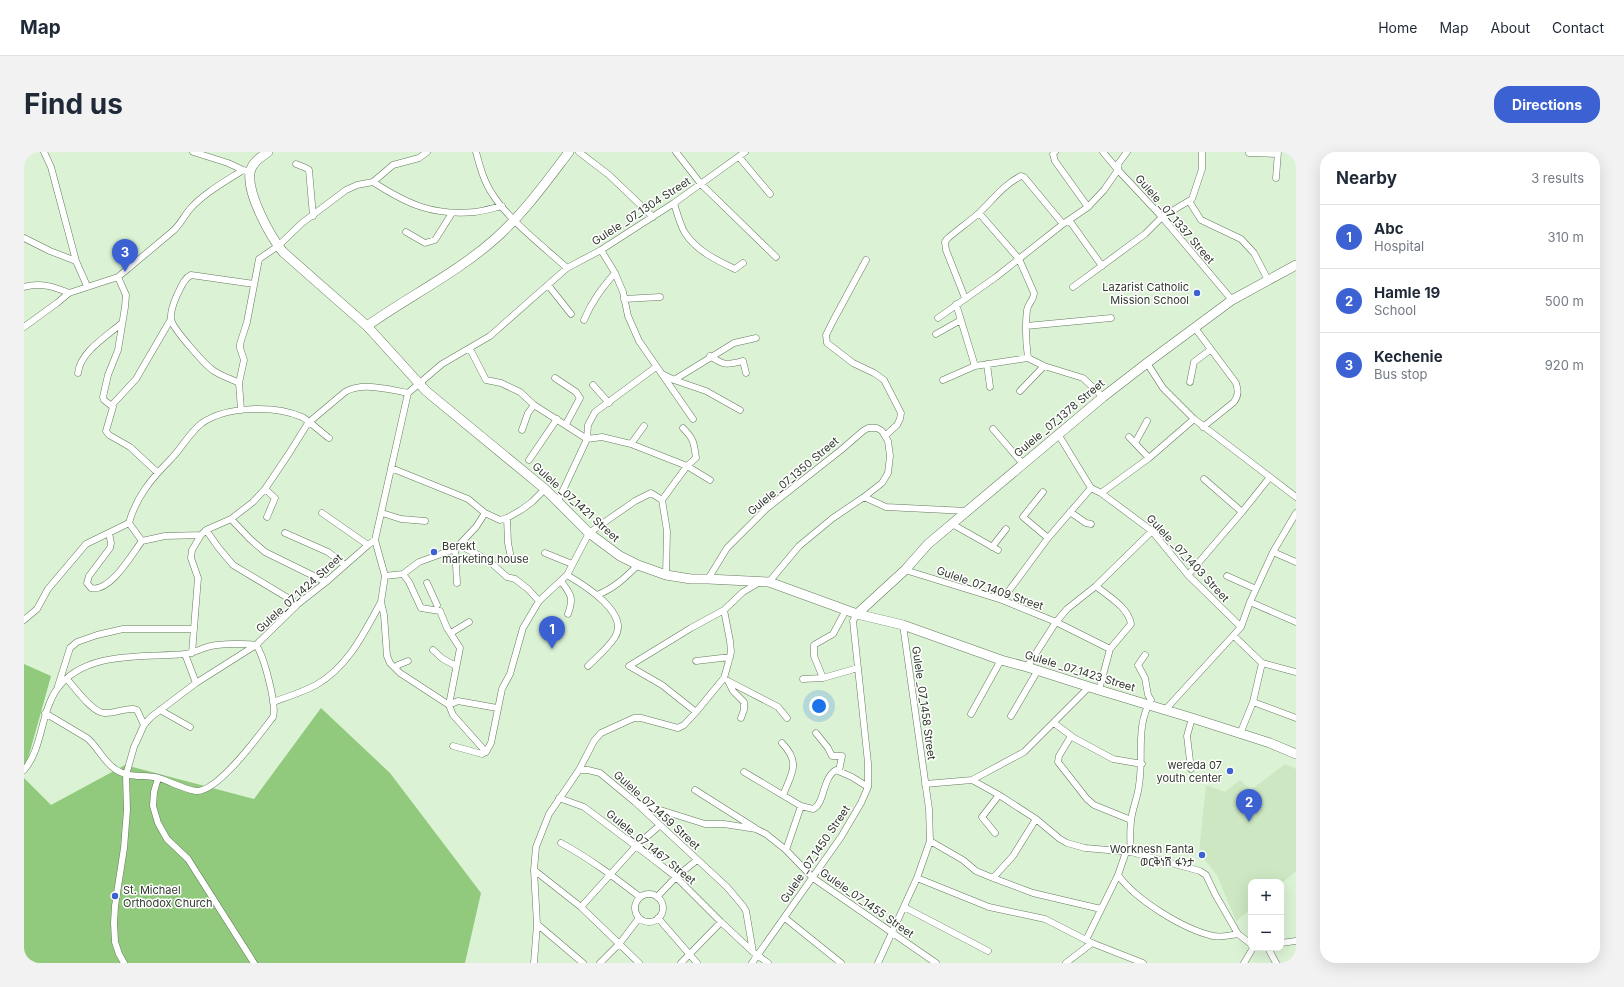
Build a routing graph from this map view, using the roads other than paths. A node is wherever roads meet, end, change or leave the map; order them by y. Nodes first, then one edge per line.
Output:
1 (44, 152) edge
2 (193, 152) edge
3 (268, 152) edge
4 (427, 152) edge
5 (476, 152) edge
6 (569, 152) edge
7 (579, 152) edge
8 (676, 152) edge
9 (745, 152) edge
10 (1103, 152) edge
11 (1127, 152) edge
12 (1202, 152) edge
13 (1054, 153) edge
14 (1249, 153) edge
15 (1278, 153) edge
16 (739, 157) junction
17 (296, 164) dead end
18 (1118, 170) junction
19 (246, 171) junction
20 (1276, 178) dead end
21 (373, 182) junction
22 (701, 184) junction
23 (770, 194) dead end
24 (1189, 201) junction
25 (674, 204) junction
26 (502, 206) junction
27 (1088, 207) junction
28 (452, 213) junction
29 (979, 213) junction
30 (313, 216) junction
31 (654, 217) junction
32 (1162, 217) junction
33 (515, 220) junction
34 (1069, 220) junction
35 (1063, 224) junction
36 (406, 232) dead end
37 (24, 238) edge
38 (278, 246) junction
39 (601, 250) junction
40 (776, 257) dead end
41 (1019, 259) junction
42 (866, 260) dead end
43 (76, 261) junction
44 (743, 263) dead end
45 (1296, 265) edge
46 (1102, 266) junction
47 (567, 268) junction
48 (615, 274) junction
49 (118, 277) junction
50 (1268, 280) junction
51 (254, 284) junction
52 (548, 285) junction
53 (87, 286) junction
54 (24, 287) edge
55 (1073, 287) dead end
56 (69, 293) junction
57 (660, 297) dead end
58 (965, 298) junction
59 (624, 300) junction
60 (1232, 300) junction
61 (956, 304) junction
62 (571, 314) dead end
63 (938, 318) dead end
64 (1111, 318) dead end
65 (171, 319) junction
66 (584, 320) dead end
67 (961, 320) junction
68 (122, 323) junction
69 (367, 326) junction
70 (1026, 326) junction
71 (24, 327) edge
72 (1195, 328) junction
73 (936, 334) dead end
74 (756, 338) dead end
75 (470, 349) junction
76 (1210, 350) junction
77 (710, 356) junction
78 (1028, 358) junction
79 (1147, 363) junction
80 (987, 364) junction
81 (975, 366) junction
82 (1044, 366) junction
83 (656, 367) junction
84 (746, 372) dead end
85 (78, 373) dead end
86 (663, 374) junction
87 (555, 378) dead end
88 (674, 380) junction
89 (944, 380) dead end
90 (1190, 382) dead end
91 (240, 383) junction
92 (420, 383) junction
93 (592, 385) dead end
94 (990, 387) dead end
95 (1020, 391) dead end
96 (408, 393) junction
97 (1104, 397) junction
98 (609, 403) junction
99 (534, 404) junction
100 (112, 405) junction
101 (241, 410) junction
102 (740, 410) dead end
103 (557, 419) junction
104 (694, 419) dead end
105 (1194, 419) junction
106 (1147, 422) dead end
107 (308, 423) junction
108 (566, 424) junction
109 (644, 426) dead end
110 (1203, 427) junction
111 (683, 428) dead end
112 (993, 429) dead end
113 (522, 430) dead end
114 (1058, 434) junction
115 (885, 436) junction
116 (1129, 437) dead end
117 (328, 438) dead end
118 (587, 439) junction
119 (1135, 443) junction
120 (631, 444) junction
121 (1149, 458) junction
122 (529, 460) dead end
123 (1023, 464) junction
124 (687, 466) junction
125 (391, 468) junction
126 (157, 472) junction
127 (1270, 477) junction
128 (1204, 479) dead end
129 (710, 480) dead end
130 (1091, 488) junction
131 (265, 489) junction
132 (545, 489) junction
133 (1043, 492) dead end
134 (1102, 493) junction
135 (864, 497) junction
136 (1296, 497) edge
137 (662, 500) junction
138 (558, 501) junction
139 (967, 511) junction
140 (1070, 512) junction
141 (1242, 512) junction
142 (322, 513) dead end
143 (382, 513) junction
144 (485, 513) junction
145 (1296, 513) edge
146 (267, 517) dead end
147 (507, 518) junction
148 (231, 519) junction
149 (425, 521) dead end
150 (129, 523) junction
151 (952, 524) junction
152 (1091, 524) dead end
153 (1006, 529) dead end
154 (206, 530) junction
155 (1152, 531) junction
156 (109, 533) junction
157 (285, 533) dead end
158 (589, 533) junction
159 (201, 535) junction
160 (1048, 538) junction
161 (376, 540) junction
162 (142, 541) junction
163 (368, 545) junction
164 (457, 546) junction
165 (1272, 552) junction
166 (510, 553) dead end
167 (545, 553) dead end
168 (1296, 562) edge
169 (572, 564) junction
170 (345, 565) junction
171 (638, 565) junction
172 (905, 570) junction
173 (403, 574) junction
174 (567, 575) junction
175 (666, 575) junction
176 (1188, 575) junction
177 (385, 576) junction
178 (1227, 576) dead end
179 (708, 579) junction
180 (326, 582) junction
181 (561, 582) junction
182 (765, 582) junction
183 (427, 583) dead end
184 (457, 584) dead end
185 (1096, 586) junction
186 (1256, 589) junction
187 (597, 595) junction
188 (1002, 600) junction
189 (539, 601) junction
190 (381, 602) junction
191 (1250, 602) junction
192 (298, 604) junction
193 (437, 605) junction
194 (724, 610) junction
195 (846, 610) junction
196 (568, 614) dead end
197 (857, 614) junction
198 (24, 620) edge
199 (469, 622) dead end
200 (1056, 622) junction
201 (1296, 622) edge
202 (904, 626) junction
203 (1241, 627) junction
204 (194, 629) junction
205 (451, 633) junction
206 (1234, 636) junction
207 (256, 646) junction
208 (1110, 649) junction
209 (433, 650) dead end
210 (192, 653) junction
211 (185, 654) junction
212 (1145, 655) dead end
213 (730, 657) junction
214 (1001, 660) junction
215 (408, 661) dead end
216 (696, 661) dead end
217 (1262, 663) junction
218 (456, 666) junction
219 (588, 666) dead end
220 (1027, 667) junction
221 (396, 668) junction
222 (858, 668) junction
223 (1038, 670) junction
224 (1296, 672) edge
225 (823, 678) junction
226 (67, 679) junction
227 (803, 679) dead end
228 (726, 680) junction
229 (196, 683) junction
230 (1089, 687) junction
231 (57, 690) junction
232 (1098, 690) junction
233 (273, 702) junction
234 (1253, 702) junction
235 (449, 705) junction
236 (1148, 705) junction
237 (497, 708) junction
238 (160, 710) junction
239 (1165, 710) junction
240 (696, 712) junction
241 (45, 714) junction
242 (971, 714) dead end
243 (1011, 716) dead end
244 (741, 718) dead end
245 (788, 718) dead end
246 (1192, 718) junction
247 (1296, 718) edge
248 (1054, 723) junction
249 (144, 725) junction
250 (190, 728) dead end
251 (816, 733) dead end
252 (1240, 734) junction
253 (1071, 736) junction
254 (782, 743) dead end
255 (452, 746) dead end
256 (486, 752) junction
257 (1296, 754) edge
258 (1142, 764) junction
259 (1191, 769) dead end
260 (24, 770) edge
261 (580, 770) junction
262 (839, 770) junction
263 (744, 772) dead end
264 (126, 775) junction
265 (158, 778) junction
266 (972, 780) junction
267 (924, 784) junction
268 (868, 787) junction
269 (695, 790) dead end
270 (783, 795) junction
271 (999, 795) junction
272 (559, 798) junction
273 (635, 802) junction
274 (801, 806) junction
275 (1036, 819) junction
276 (1131, 820) junction
277 (659, 826) junction
278 (756, 829) junction
279 (995, 833) dead end
280 (930, 841) junction
281 (561, 842) dead end
282 (636, 846) junction
283 (786, 850) junction
284 (1128, 852) junction
285 (697, 860) junction
286 (534, 870) junction
287 (610, 874) junction
288 (1118, 875) junction
289 (676, 878) junction
290 (813, 878) junction
291 (917, 878) junction
292 (993, 878) junction
293 (640, 897) junction
294 (657, 897) junction
295 (581, 907) junction
296 (904, 907) junction
297 (1101, 909) junction
298 (639, 918) junction
299 (658, 918) junction
300 (785, 918) junction
301 (721, 922) junction
302 (537, 924) junction
303 (893, 933) junction
304 (1238, 934) junction
305 (1089, 941) junction
306 (1296, 941) edge
307 (1248, 942) edge
308 (620, 943) junction
309 (1284, 943) edge
310 (988, 950) dead end
311 (1250, 951) edge
312 (1270, 951) edge
313 (756, 953) junction
314 (689, 954) junction
315 (1130, 961) edge
316 (124, 963) edge
317 (254, 963) edge
318 (534, 963) edge
319 (583, 963) edge
320 (600, 963) edge
321 (639, 963) edge
322 (681, 963) edge
323 (697, 963) edge
324 (752, 963) edge
325 (768, 963) edge
326 (842, 963) edge
327 (878, 963) edge
328 (936, 963) edge
329 (1066, 963) edge
330 (1143, 963) edge
331 (1244, 963) edge
332 (1276, 963) edge

1 - 43 street
2 - 19 street
3 - 19 main road
4 - 21 street
5 - 26 street
6 - 33 main road
7 - 31 street
8 - 22 street
9 - 16 street, Gulele _07_1304 Street
10 - 18 street, Gulele _07_1337 Street
11 - 18 street
12 - 24 street
13 - 27 street
14 - 15 street
15 - 20 street
16 - 22 street, Gulele _07_1304 Street
16 - 23 street
17 - 30 street
18 - 27 street
18 - 32 street, Gulele _07_1337 Street
19 - 38 main road, Gulele _07_1421 Street
19 - 49 street
21 - 28 street
21 - 30 street
22 - 25 street, Gulele _07_1304 Street
22 - 40 street
24 - 32 street
24 - 50 street
25 - 31 street, Gulele _07_1304 Street
25 - 44 street
26 - 28 street
26 - 33 street
27 - 34 street
28 - 36 street
29 - 35 street
29 - 41 street
29 - 58 street
30 - 38 street
31 - 39 street, Gulele _07_1304 Street
32 - 46 street
32 - 60 street, Gulele _07_1337 Street
33 - 47 street
33 - 69 main road
34 - 35 street
34 - 46 street
35 - 41 street
37 - 43 street
38 - 51 street
38 - 69 main road, Gulele _07_1421 Street
39 - 47 street, Gulele _07_1304 Street
39 - 48 street
41 - 58 street
41 - 70 street
42 - 115 street
43 - 53 street
45 - 50 main road, Gulele _07_1378 Street
46 - 55 street
47 - 52 street, Gulele _07_1304 Street
48 - 59 street
48 - 66 street
49 - 53 street
49 - 68 street
50 - 60 main road, Gulele _07_1378 Street
51 - 65 street
51 - 91 street
52 - 62 street
52 - 75 street, Gulele _07_1304 Street
53 - 56 street
54 - 56 street
56 - 71 street
57 - 59 street
58 - 61 street
59 - 83 street
60 - 72 main road, Gulele _07_1378 Street
61 - 63 street
61 - 67 street
64 - 70 street
65 - 91 street
65 - 100 street
67 - 73 street
67 - 81 street
68 - 85 street
68 - 100 street
69 - 92 main road, Gulele _07_1421 Street
70 - 78 street
72 - 76 street
72 - 79 main road, Gulele _07_1378 Street
74 - 77 street
75 - 92 street, Gulele _07_1304 Street
75 - 99 street
76 - 90 street
76 - 110 street
77 - 84 street
77 - 88 street
78 - 80 street
78 - 82 street
79 - 97 main road, Gulele _07_1378 Street
79 - 105 street
80 - 81 street
80 - 94 street
81 - 89 street
82 - 95 street
82 - 97 street
83 - 86 street
83 - 98 street
86 - 88 street
86 - 104 street
87 - 108 street
88 - 102 street
91 - 101 street
92 - 96 street
92 - 132 main road, Gulele _07_1421 Street
93 - 98 street
96 - 107 street
96 - 125 street
97 - 114 main road, Gulele _07_1378 Street
98 - 118 street
99 - 103 street
99 - 113 street
100 - 126 street
101 - 107 street
101 - 126 street
103 - 108 street
103 - 122 street
105 - 110 street
105 - 121 street
106 - 119 street
107 - 117 street
107 - 131 street
108 - 118 street
109 - 120 street
110 - 127 street
111 - 124 street
112 - 123 street
114 - 123 main road, Gulele _07_1378 Street
114 - 130 street
115 - 135 street
115 - 179 street, Gulele _07_1350 Street
116 - 119 street
118 - 120 street
118 - 138 street
119 - 121 street
120 - 124 street
121 - 134 street
123 - 139 main road, Gulele _07_1378 Street
124 - 129 street
124 - 137 street
125 - 143 street
125 - 144 street
126 - 150 street
127 - 136 street
127 - 141 street
128 - 141 street
130 - 134 street, Gulele _07_1403 Street
130 - 140 street
131 - 146 street
131 - 148 street
132 - 138 main road, Gulele _07_1421 Street
132 - 147 street
133 - 160 street
134 - 155 street, Gulele _07_1403 Street
135 - 139 street
135 - 182 street
137 - 158 street
137 - 175 street
138 - 158 main road, Gulele _07_1421 Street
139 - 151 main road, Gulele _07_1378 Street
140 - 152 street
140 - 160 street
141 - 176 street
142 - 163 street
143 - 149 street
143 - 161 street
144 - 147 street
144 - 164 street
145 - 165 street
147 - 166 street
148 - 154 street
148 - 180 street
150 - 156 street
150 - 162 street
151 - 153 street
151 - 172 main road, Gulele _07_1378 Street
154 - 159 street
154 - 192 street
155 - 176 street, Gulele _07_1403 Street
155 - 185 street
156 - 162 street
156 - 198 street
157 - 170 street
158 - 169 street
158 - 171 main road, Gulele _07_1421 Street
159 - 162 street
159 - 204 street
160 - 188 street
161 - 163 street, Gulele_07_1424 Street
161 - 177 street
163 - 170 street, Gulele_07_1424 Street
164 - 173 street
164 - 184 street
164 - 189 street
165 - 168 street
165 - 186 street
167 - 169 street
169 - 174 street
170 - 180 street, Gulele_07_1424 Street
171 - 175 main road, Gulele _07_1421 Street
171 - 187 street
172 - 188 street, Gulele_07_1409 Street
172 - 197 main road, Gulele _07_1378 Street
173 - 177 street
173 - 193 street
174 - 181 street
174 - 187 street
175 - 179 main road, Gulele _07_1421 Street
176 - 203 street, Gulele _07_1403 Street
177 - 190 street
178 - 186 street
179 - 182 main road, Gulele _07_1421 Street
180 - 192 street, Gulele_07_1424 Street
181 - 189 street
181 - 196 street
182 - 194 street
182 - 195 main road, Gulele _07_1421 Street
183 - 193 street
185 - 200 street
185 - 208 street
186 - 191 street
187 - 219 street
188 - 200 street, Gulele_07_1409 Street
189 - 237 street
190 - 221 street
190 - 233 street
191 - 201 street
191 - 203 street
192 - 207 street, Gulele_07_1424 Street
193 - 205 street
194 - 213 street
194 - 240 street
195 - 197 main road, Gulele _07_1421 Street
195 - 225 street
197 - 202 main road, Gulele _07_1423 Street
197 - 222 street, Gulele _07_1450 Street
199 - 205 street
200 - 208 street, Gulele_07_1409 Street
200 - 220 street
202 - 214 main road, Gulele _07_1423 Street
202 - 267 street, Gulele _07_1458 Street
203 - 206 street
204 - 210 street
204 - 231 street
205 - 218 street
206 - 217 street
206 - 239 street
207 - 210 street
207 - 229 street, Gulele_07_1424 Street
207 - 233 street
208 - 232 street
209 - 218 street
210 - 211 street
211 - 226 street
211 - 229 street
212 - 236 street
213 - 216 street
213 - 228 street
214 - 220 main road, Gulele _07_1423 Street
214 - 242 street
215 - 221 street
217 - 224 street
217 - 234 street
218 - 235 street
220 - 223 main road, Gulele _07_1423 Street
221 - 235 street
222 - 225 street
222 - 268 street, Gulele _07_1450 Street
223 - 230 main road, Gulele _07_1423 Street
223 - 243 street
225 - 227 street
226 - 231 street
226 - 249 street
228 - 240 street
228 - 244 street
228 - 245 street
229 - 238 street, Gulele_07_1424 Street
230 - 232 main road, Gulele _07_1423 Street
230 - 248 street
231 - 241 street
232 - 236 main road, Gulele _07_1423 Street
233 - 265 street
234 - 247 street
234 - 252 street
235 - 237 street
235 - 256 street
236 - 239 main road, Gulele _07_1423 Street
236 - 258 street
237 - 256 street
238 - 249 street, Gulele_07_1424 Street
238 - 250 street
239 - 246 main road, Gulele _07_1423 Street
240 - 261 street
241 - 260 street
241 - 264 street
246 - 252 main road, Gulele _07_1423 Street
246 - 259 street
248 - 253 street
248 - 266 street
249 - 264 street, Gulele_07_1424 Street
251 - 262 street
252 - 257 main road, Gulele _07_1423 Street
253 - 258 street
253 - 276 street
254 - 270 street
255 - 256 street
258 - 276 street
261 - 272 street
261 - 273 street, Gulele_07_1459 Street
262 - 268 street
262 - 274 street
263 - 270 street
264 - 265 street
264 - 316 street, Gulele_07_1424 Street
265 - 317 street
266 - 267 street
266 - 271 street
267 - 280 street, Gulele _07_1458 Street
268 - 290 street, Gulele _07_1450 Street
269 - 278 street
270 - 274 street
271 - 275 street
271 - 279 street
272 - 282 street, Gulele_07_1467 Street
272 - 286 street
273 - 277 street, Gulele_07_1459 Street
273 - 278 street, Gulele_07_1455 Street
274 - 283 street
275 - 284 street
275 - 292 street
276 - 284 street
277 - 282 street
277 - 285 street, Gulele_07_1459 Street
278 - 283 street, Gulele_07_1455 Street
280 - 291 street
280 - 292 street
281 - 287 street
282 - 287 street
282 - 289 street, Gulele_07_1467 Street
283 - 290 street, Gulele_07_1455 Street
284 - 288 street
284 - 304 street
285 - 289 street, Gulele_07_1459 Street
285 - 313 street, Gulele_07_1459 Street
286 - 295 street
286 - 302 street
287 - 293 street
287 - 295 street
288 - 297 street
288 - 304 street
289 - 294 street, Gulele_07_1459 Street
289 - 301 street, Gulele_07_1467 Street
290 - 300 street, Gulele _07_1450 Street
290 - 303 street, Gulele_07_1455 Street
291 - 296 street
291 - 305 street
292 - 297 street
293 - 294 street
293 - 298 street
294 - 299 street
295 - 308 street
296 - 303 street
296 - 310 street
297 - 305 street
298 - 299 street
298 - 308 street
299 - 314 street
300 - 313 street, Gulele _07_1450 Street
300 - 326 street
301 - 313 street, Gulele_07_1467 Street
301 - 314 street
302 - 318 street
302 - 319 street
303 - 327 street
303 - 328 street, Gulele_07_1455 Street
304 - 307 street
305 - 315 street
305 - 329 street
306 - 309 street
308 - 320 street
308 - 321 street
311 - 331 street
312 - 332 street
313 - 324 street, Gulele _07_1450 Street
313 - 325 street, Gulele_07_1467 Street
314 - 322 street
314 - 323 street
315 - 330 street

